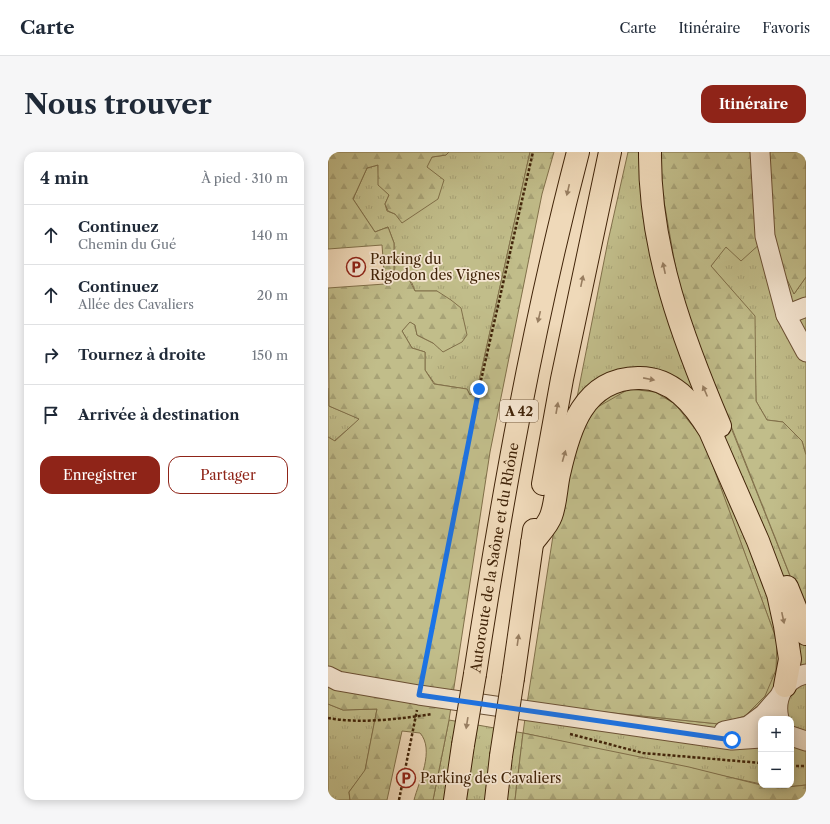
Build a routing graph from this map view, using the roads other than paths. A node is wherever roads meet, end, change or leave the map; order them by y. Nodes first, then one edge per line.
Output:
1 (578, 152) edge
2 (610, 152) edge
3 (650, 152) edge
4 (760, 152) edge
5 (806, 307) edge
6 (786, 315) junction
7 (806, 352) edge
8 (532, 543) junction
9 (806, 634) edge
10 (806, 674) edge
11 (328, 676) edge
12 (782, 692) junction
13 (778, 716) edge
14 (701, 735) junction
15 (794, 737) edge
16 (758, 738) edge
17 (806, 742) edge
18 (455, 800) edge
19 (496, 800) edge

1 -> 18 highway, Autoroute de la Saône et du Rhône / A 42, bridge
8 -> 2 highway, A 42
9 -> 3 highway
4 - 6 street
5 - 6 street
6 - 7 street
8 -> 12 highway
19 -> 8 highway, A 42, bridge
10 - 12 street
11 - 14 street
12 - 13 street
12 - 14 street
14 - 16 street
15 - 17 street

